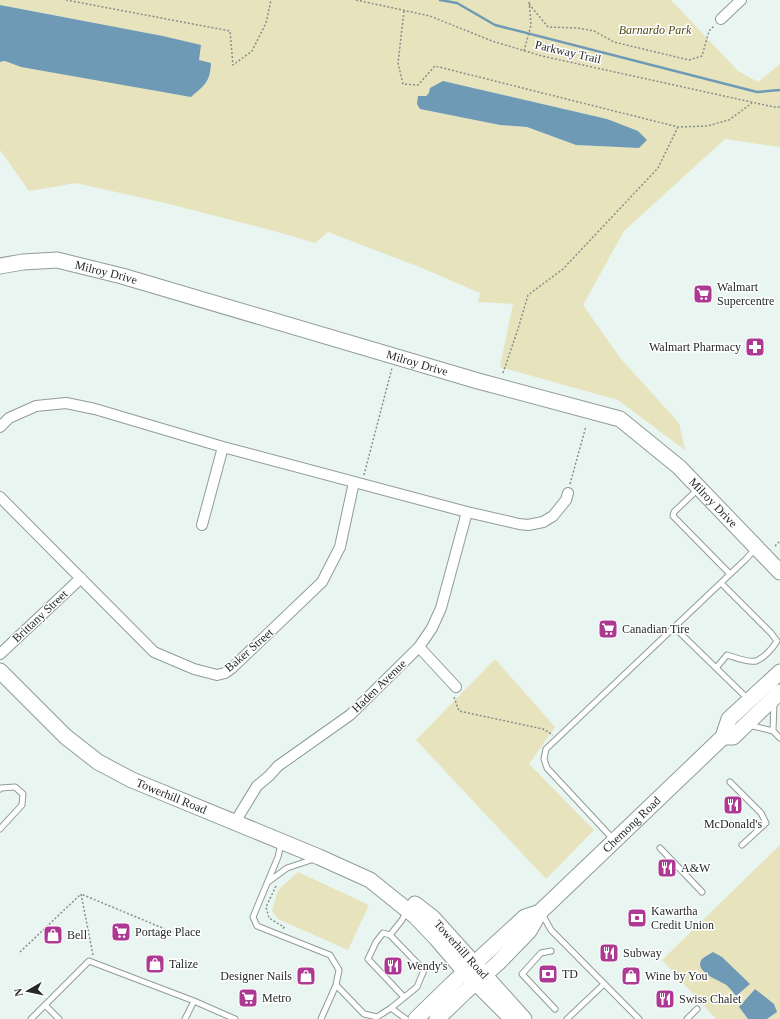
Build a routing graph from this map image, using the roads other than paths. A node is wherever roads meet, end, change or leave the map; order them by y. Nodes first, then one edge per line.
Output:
1 (741, 0) edge
2 (721, 19) road end
3 (0, 266) edge
4 (0, 427) edge
5 (223, 447) junction
6 (358, 483) junction
7 (699, 487) junction
8 (568, 493) road end
9 (0, 497) edge
10 (467, 512) junction
11 (202, 525) dead end
12 (757, 547) junction
13 (780, 572) edge
14 (730, 574) junction
15 (81, 578) junction
16 (721, 583) junction
17 (674, 627) junction
18 (418, 647) junction
19 (0, 654) edge
20 (716, 668) junction
21 (0, 670) edge
22 (780, 672) edge
23 (456, 687) road end
24 (777, 695) edge
25 (749, 701) junction
26 (746, 724) junction
27 (773, 731) junction
28 (723, 737) junction
29 (780, 738) edge
30 (730, 782) dead end
31 (0, 789) edge
32 (235, 822) junction
33 (0, 829) edge
34 (615, 840) junction
35 (281, 842) junction
36 (742, 845) dead end
37 (660, 848) dead end
38 (319, 857) junction
39 (370, 880) junction
40 (267, 883) junction
41 (702, 892) dead end
42 (408, 910) junction
43 (540, 912) junction
44 (390, 934) junction
45 (551, 950) dead end
46 (475, 973) junction
47 (336, 984) junction
48 (604, 984) junction
49 (403, 996) junction
50 (194, 1001) junction
51 (45, 1005) junction
52 (391, 1008) junction
53 (555, 1008) dead end
54 (697, 1009) dead end
55 (444, 1014) edge
56 (31, 1019) edge
57 (59, 1019) edge
58 (185, 1019) edge
59 (235, 1019) edge
60 (321, 1019) edge
61 (406, 1019) edge
62 (416, 1019) edge
63 (512, 1019) edge
64 (524, 1019) edge
65 (567, 1019) edge
66 (639, 1019) edge
67 (687, 1019) edge

1 - 2 street
3 - 7 street, Milroy Drive
4 - 5 street
5 - 6 street
5 - 11 street
6 - 10 street
6 - 15 street, Baker Street
7 - 12 street, Milroy Drive
7 - 14 lane
8 - 10 street
9 - 15 street, Baker Street
10 - 18 street, Haden Avenue
12 - 13 street, Milroy Drive
12 - 14 lane
14 - 16 lane
15 - 19 street, Brittany Street
16 - 17 lane
16 - 20 lane
17 - 20 lane
17 - 34 lane
18 - 23 street
18 - 32 street, Haden Avenue
20 - 25 lane
21 - 32 street, Towerhill Road
22 - 25 street, Chemong Road
24 - 26 street, Chemong Road
24 - 27 lane
25 - 28 street, Chemong Road
26 - 27 lane
26 - 28 street, Chemong Road
27 - 29 lane
28 - 34 street, Chemong Road
30 - 36 lane
31 - 33 lane
32 - 35 street, Towerhill Road
34 - 43 street, Chemong Road
35 - 38 street, Towerhill Road
35 - 40 lane
37 - 41 lane
38 - 39 street, Towerhill Road
38 - 40 lane
39 - 42 street, Towerhill Road
39 - 46 street, Towerhill Road
40 - 47 lane
42 - 44 lane
42 - 46 street, Towerhill Road
43 - 46 street, Chemong Road
43 - 48 lane
44 - 49 lane
44 - 49 lane
45 - 53 lane
46 - 55 street, Chemong Road
46 - 62 street, Chemong Road
46 - 63 street, Towerhill Road
46 - 64 street, Towerhill Road
47 - 52 lane
47 - 60 lane
48 - 65 lane
48 - 66 lane
49 - 52 lane
50 - 51 lane
50 - 58 lane
50 - 59 lane
51 - 56 lane
51 - 57 lane
52 - 61 lane
54 - 67 lane

